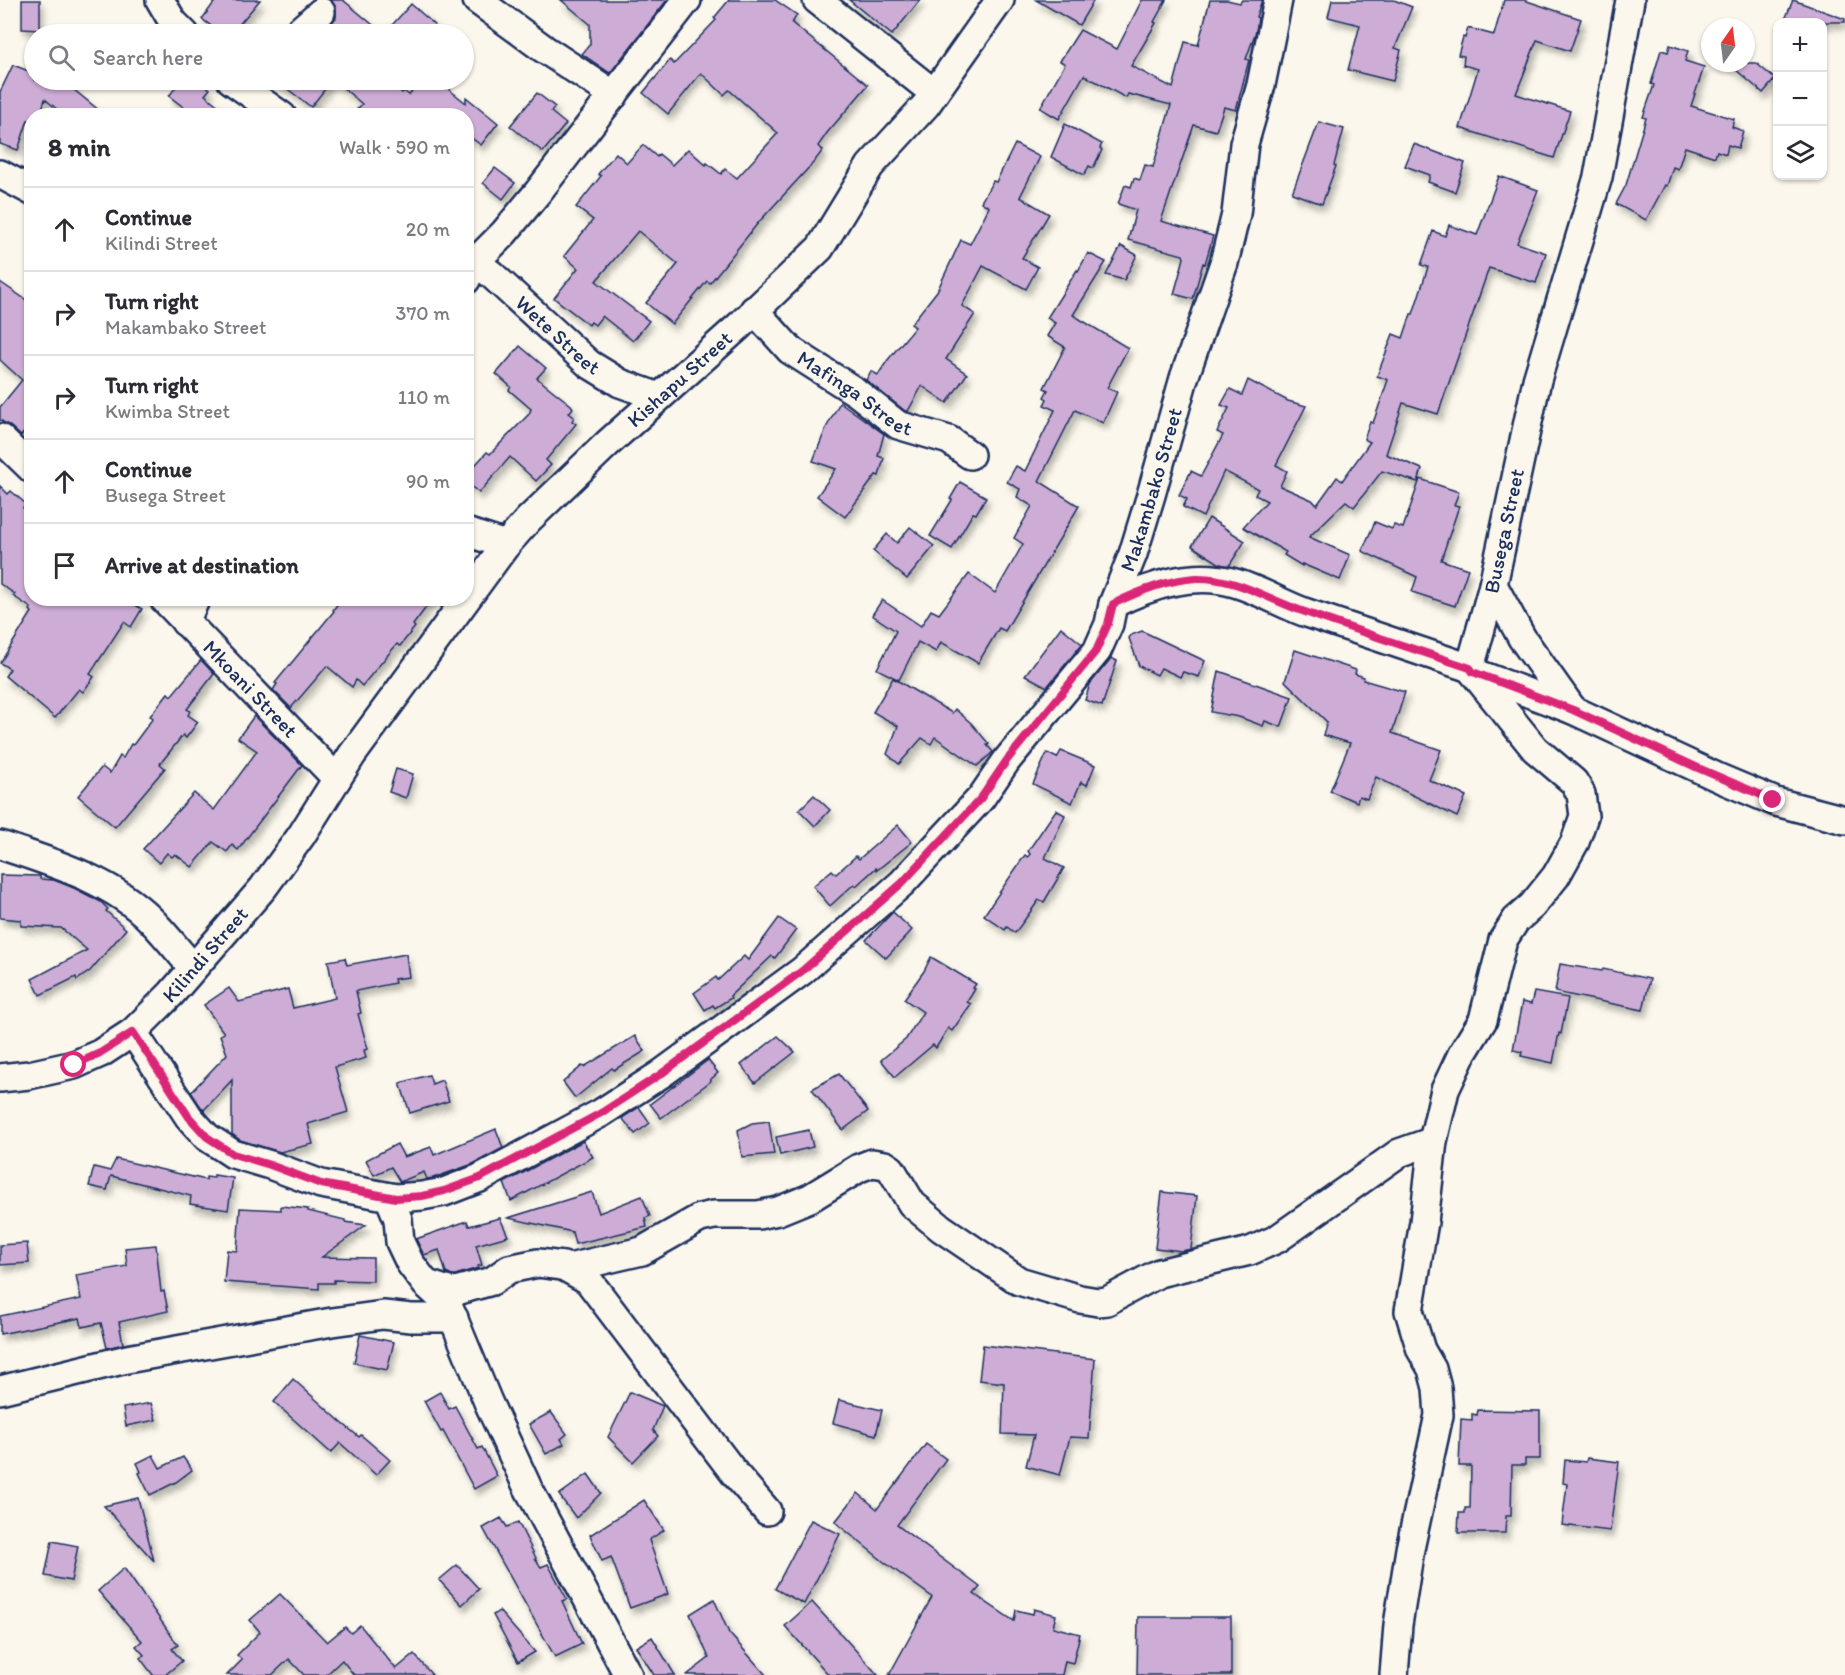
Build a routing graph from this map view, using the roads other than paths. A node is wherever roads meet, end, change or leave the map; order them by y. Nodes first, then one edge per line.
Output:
1 (160, 0) edge
2 (477, 0) edge
3 (687, 0) edge
4 (817, 0) edge
5 (1000, 0) edge
6 (1278, 0) edge
7 (1630, 0) edge
8 (321, 12) dead end
9 (175, 24) edge
10 (307, 24) edge
11 (251, 90) edge
12 (934, 93) junction
13 (614, 95) junction
14 (272, 108) edge
15 (0, 174) edge
16 (24, 187) edge
17 (474, 261) edge
18 (474, 270) edge
19 (754, 310) junction
20 (659, 397) junction
21 (0, 438) edge
22 (970, 455) dead end
23 (24, 461) edge
24 (474, 535) edge
25 (506, 545) junction
26 (1493, 585) junction
27 (474, 589) edge
28 (1113, 604) junction
29 (461, 606) edge
30 (191, 610) edge
31 (1472, 670) junction
32 (1573, 710) junction
33 (352, 755) joint
34 (337, 779) junction
35 (1842, 820) edge
36 (0, 845) edge
37 (193, 968) junction
38 (133, 1032) junction
39 (0, 1078) edge
40 (1433, 1141) junction
41 (389, 1197) junction
42 (569, 1268) junction
43 (426, 1284) junction
44 (454, 1318) junction
45 (0, 1390) edge
46 (767, 1511) dead end
47 (628, 1675) edge
48 (1394, 1675) edge

1 - 9 street
2 - 13 street
3 - 13 street
4 - 12 street
5 - 12 street, Kishapu Street
6 - 28 street, Makambako Street
7 - 26 street, Busega Street
8 - 10 street
11 - 14 street
12 - 19 street, Kishapu Street
13 - 17 street
15 - 16 street
18 - 20 street, Wete Street
19 - 20 street, Kishapu Street
19 - 22 street, Mafinga Street
20 - 25 street, Kishapu Street
21 - 23 street
24 - 25 street
25 - 27 street, Kishapu Street
26 - 31 street, Busega Street
26 - 32 street
28 - 31 street
28 - 41 street, Makambako Street
29 - 33 street, Kishapu Street
30 - 34 street, Mkoani Street
31 - 32 street
31 - 40 street
32 - 35 street
33 - 34 street, Kilindi Street
34 - 37 street, Kilindi Street
36 - 37 street
37 - 38 street, Kilindi Street
38 - 39 street, Kilindi Street
38 - 41 street, Makambako Street
40 - 42 street
40 - 48 street
41 - 43 street
42 - 43 street
42 - 46 street
43 - 44 street
44 - 45 street
44 - 47 street

